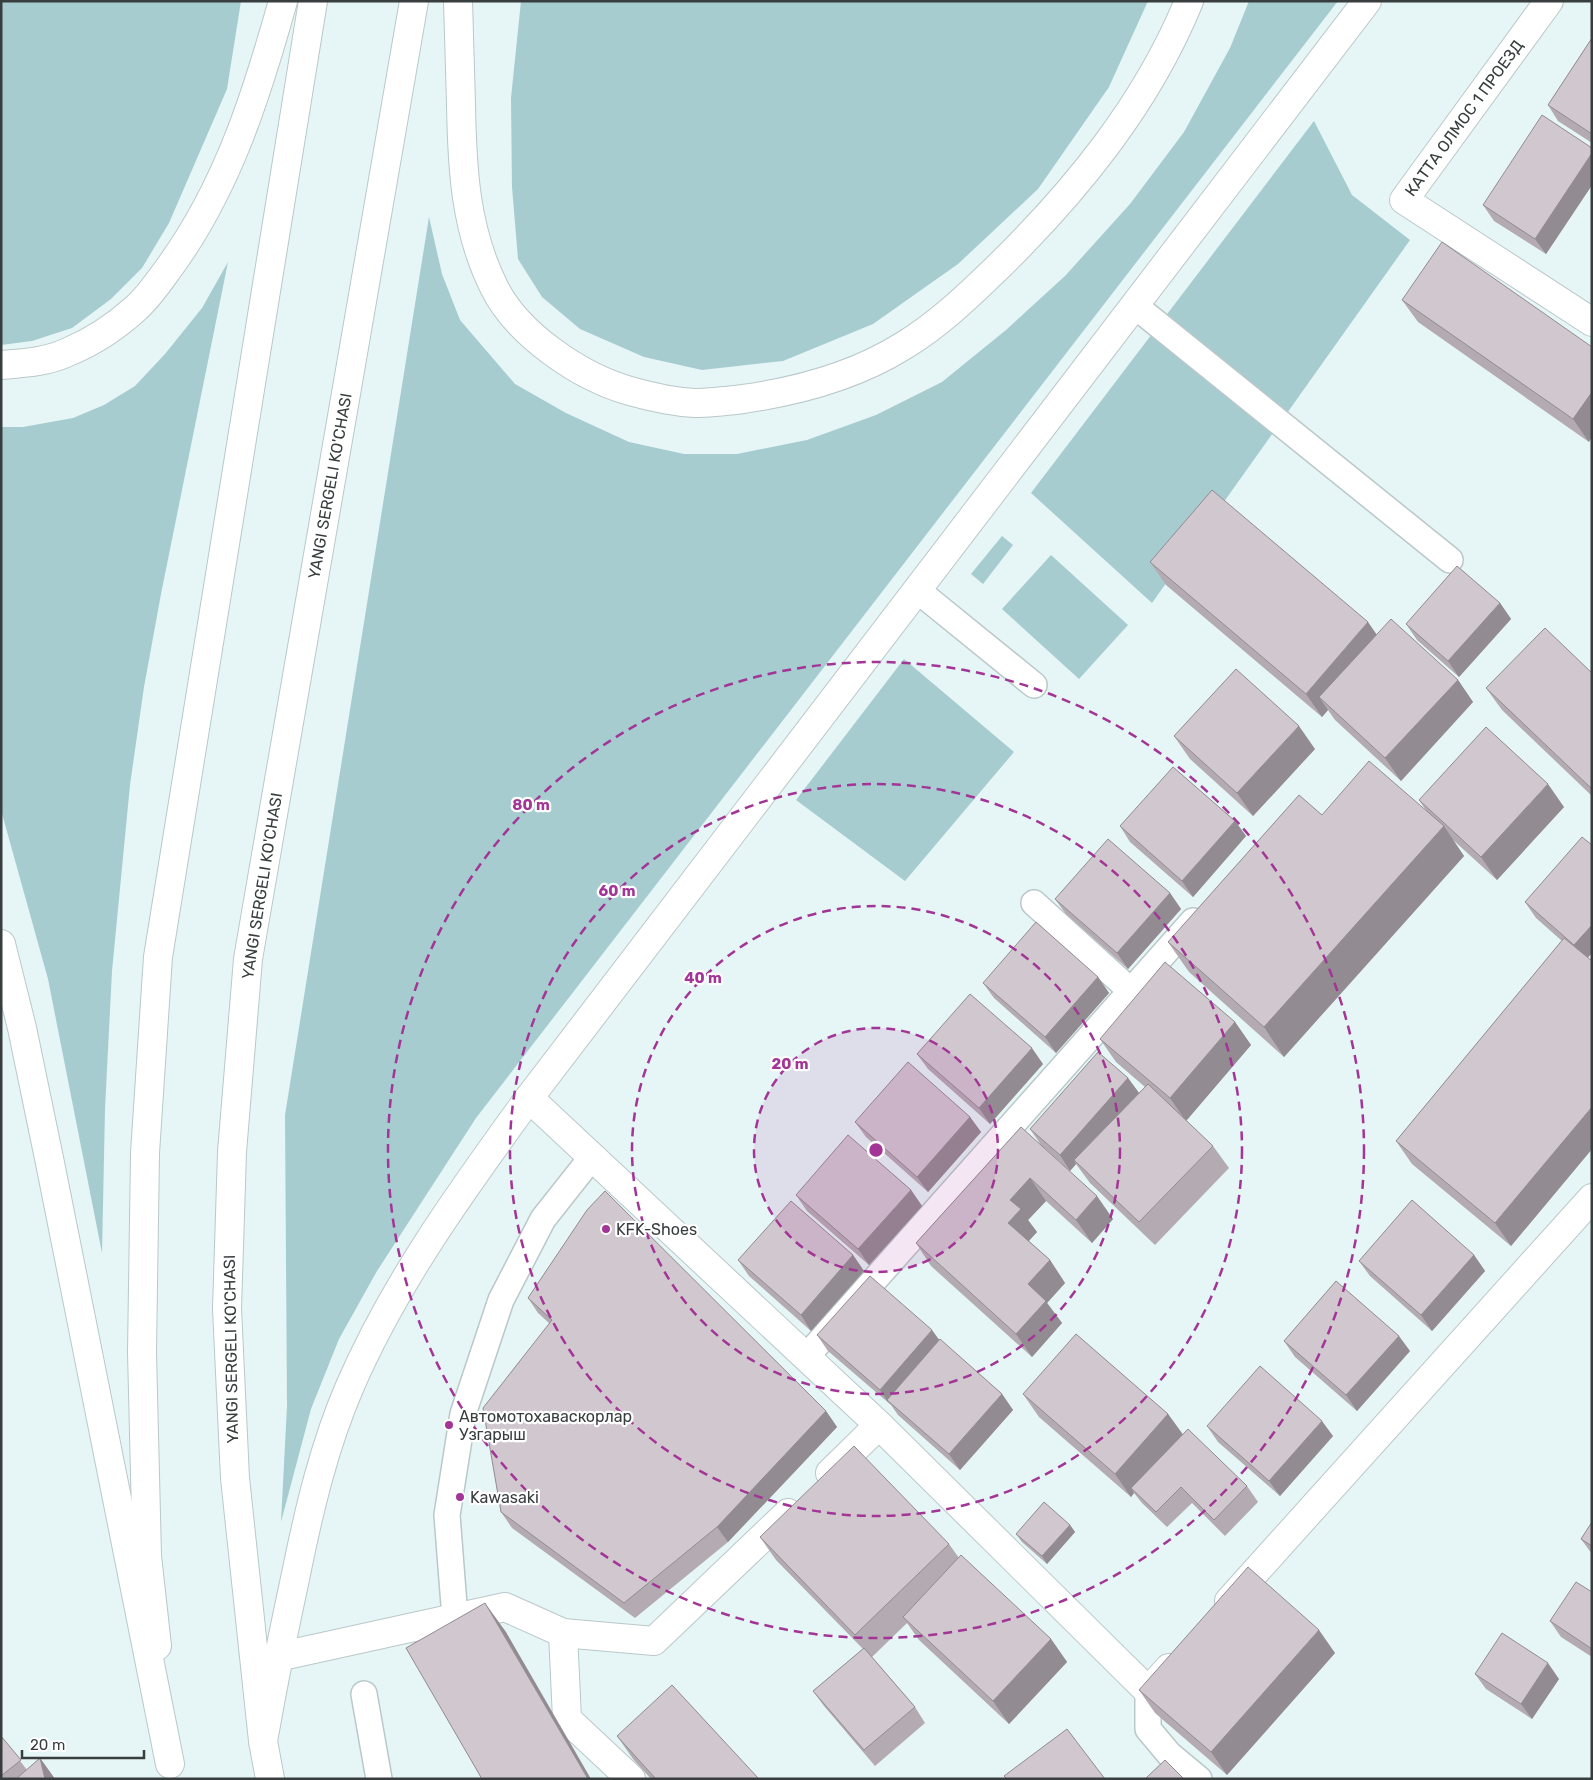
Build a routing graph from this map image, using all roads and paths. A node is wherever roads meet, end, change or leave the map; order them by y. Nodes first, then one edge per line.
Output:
1 (283, 1) edge
2 (313, 1) edge
3 (414, 1) edge
4 (458, 1) edge
5 (1190, 1) edge
6 (1367, 1) edge
7 (1549, 1) edge
8 (1134, 305) junction
9 (1592, 322) edge
10 (1, 366) edge
11 (1450, 560) dead end
12 (917, 590) junction
13 (1034, 685) dead end
14 (1034, 903) dead end
15 (1207, 905) edge
16 (1, 944) edge
17 (1131, 991) junction
18 (528, 1098) junction
19 (592, 1157) junction
20 (1592, 1198) edge
21 (806, 1357) junction
22 (879, 1425) junction
23 (1214, 1617) edge
24 (455, 1618) junction
25 (563, 1633) junction
26 (1188, 1647) edge
27 (266, 1659) junction
28 (1148, 1691) junction
29 (364, 1694) dead end
30 (171, 1772) edge
31 (270, 1779) edge
32 (379, 1779) edge
33 (631, 1779) edge
34 (1199, 1779) edge

1 - 10 main road
2 - 30 main road
3 - 27 main road, YANGI SERGELI KO'CHASI
4 - 5 main road
6 - 8 main road
7 - 9 main road, КАТТА ОЛМОС 1 ПРОЕЗД
8 - 11 lane
8 - 12 main road
12 - 13 lane
12 - 18 main road
14 - 17 lane
15 - 17 lane
16 - 30 main road
17 - 21 lane
18 - 19 main road
18 - 27 main road
19 - 21 main road
19 - 24 lane
20 - 23 main road
21 - 22 main road
22 - 25 main road
22 - 28 main road
24 - 25 main road
24 - 27 main road
25 - 33 main road
26 - 28 main road
27 - 31 main road
28 - 34 lane
29 - 32 lane

